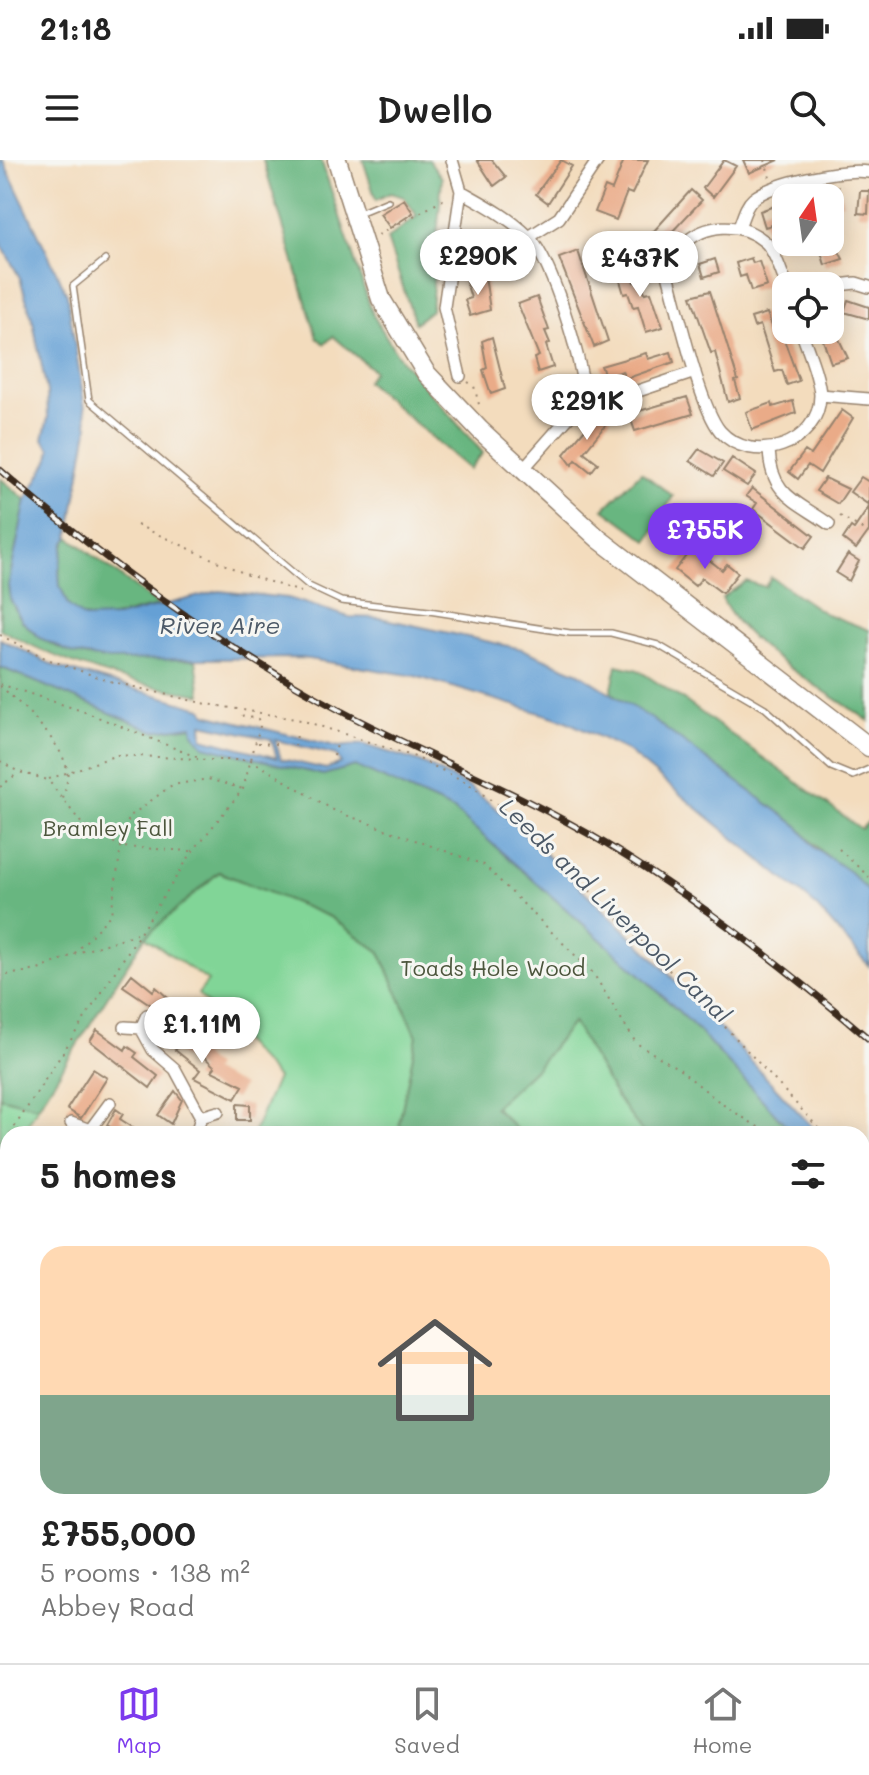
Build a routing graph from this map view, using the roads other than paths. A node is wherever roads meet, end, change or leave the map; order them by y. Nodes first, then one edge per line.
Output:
1 (337, 160) edge
2 (452, 160) edge
3 (598, 160) edge
4 (869, 172) edge
5 (461, 191) junction
6 (388, 201) dead end
7 (355, 215) junction
8 (739, 227) junction
9 (529, 237) junction
10 (105, 260) dead end
11 (780, 272) edge
12 (844, 284) edge
13 (869, 287) edge
14 (805, 344) edge
15 (695, 372) junction
16 (460, 376) road end
17 (584, 392) junction
18 (820, 395) junction
19 (869, 399) edge
20 (769, 450) junction
21 (523, 469) junction
22 (829, 524) road end
23 (869, 747) edge
24 (869, 769) edge
25 (147, 1015) dead end
26 (125, 1027) dead end
27 (141, 1028) junction
28 (110, 1103) dead end
29 (218, 1112) dead end
30 (201, 1117) junction
31 (71, 1123) dead end
32 (78, 1126) edge
33 (97, 1126) edge
34 (198, 1126) edge

1 - 7 main road
2 - 5 street
3 - 9 street
4 - 8 street
5 - 9 street
5 - 16 street
6 - 7 lane
7 - 21 main road
8 - 11 street
8 - 15 street
9 - 17 street
10 - 24 lane
12 - 13 street
14 - 18 street
15 - 17 street
15 - 20 street
17 - 21 street
18 - 19 street
18 - 20 street
20 - 22 street
21 - 23 main road
25 - 27 street
26 - 27 street
27 - 30 street
28 - 33 street
29 - 30 street
30 - 34 street
31 - 32 street

